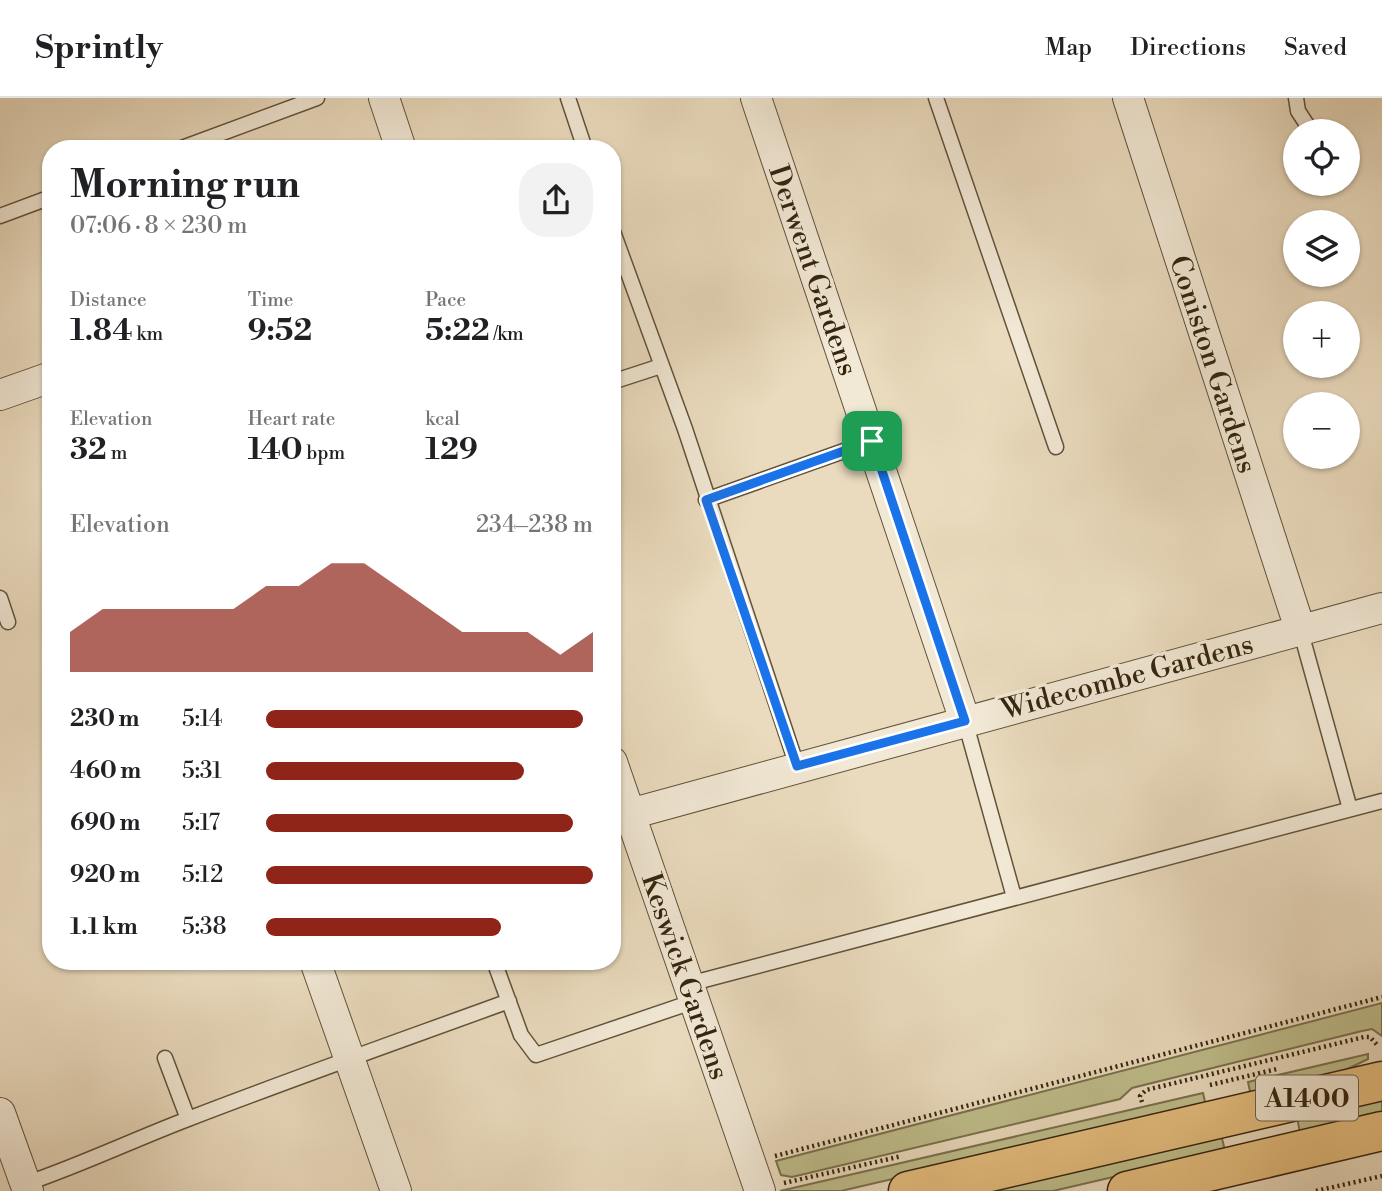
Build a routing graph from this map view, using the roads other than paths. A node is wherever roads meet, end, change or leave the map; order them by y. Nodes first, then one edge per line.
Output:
1 (317, 98) edge
2 (384, 98) edge
3 (568, 98) edge
4 (755, 98) edge
5 (936, 98) edge
6 (1128, 98) edge
7 (1296, 98) edge
8 (1303, 119) edge
9 (203, 140) edge
10 (398, 140) edge
11 (582, 140) edge
12 (42, 200) edge
13 (0, 216) edge
14 (621, 254) edge
15 (661, 366) junction
16 (621, 379) edge
17 (42, 380) edge
18 (0, 395) edge
19 (872, 441) junction
20 (1056, 447) dead end
21 (706, 500) junction
22 (0, 598) edge
23 (1382, 608) edge
24 (8, 622) dead end
25 (1300, 629) junction
26 (965, 721) junction
27 (797, 766) junction
28 (621, 788) edge
29 (1382, 801) edge
30 (1350, 809) junction
31 (630, 814) junction
32 (1014, 897) junction
33 (318, 970) edge
34 (497, 970) edge
35 (692, 993) junction
36 (509, 1001) junction
37 (165, 1058) dead end
38 (350, 1059) junction
39 (1380, 1064) edge
40 (0, 1113) edge
41 (188, 1119) junction
42 (1382, 1131) edge
43 (27, 1187) edge
44 (396, 1191) edge
45 (760, 1191) edge
46 (908, 1191) edge
47 (1127, 1191) edge

1 - 9 lane
2 - 10 street
3 - 11 lane
4 - 19 street, Derwent Gardens
5 - 20 lane
6 - 25 street, Coniston Gardens
7 - 8 lane
12 - 13 lane
14 - 15 lane
15 - 16 lane
15 - 21 lane
17 - 18 street
19 - 21 lane
19 - 26 street, Derwent Gardens
21 - 27 lane
22 - 24 lane
23 - 25 street, Widecombe Gardens
25 - 26 street, Widecombe Gardens
25 - 30 lane
26 - 27 street, Widecombe Gardens
26 - 32 lane
27 - 31 street, Widecombe Gardens
28 - 31 street, Keswick Gardens
29 - 30 lane
30 - 32 lane
31 - 35 street, Keswick Gardens
32 - 35 lane
33 - 38 street
34 - 36 lane
35 - 36 lane
35 - 45 street, Keswick Gardens
36 - 38 lane
37 - 41 lane
38 - 41 lane
38 - 44 street
39 - 46 highway, A1400
40 - 43 street
41 - 43 lane
42 - 47 highway, A1400

